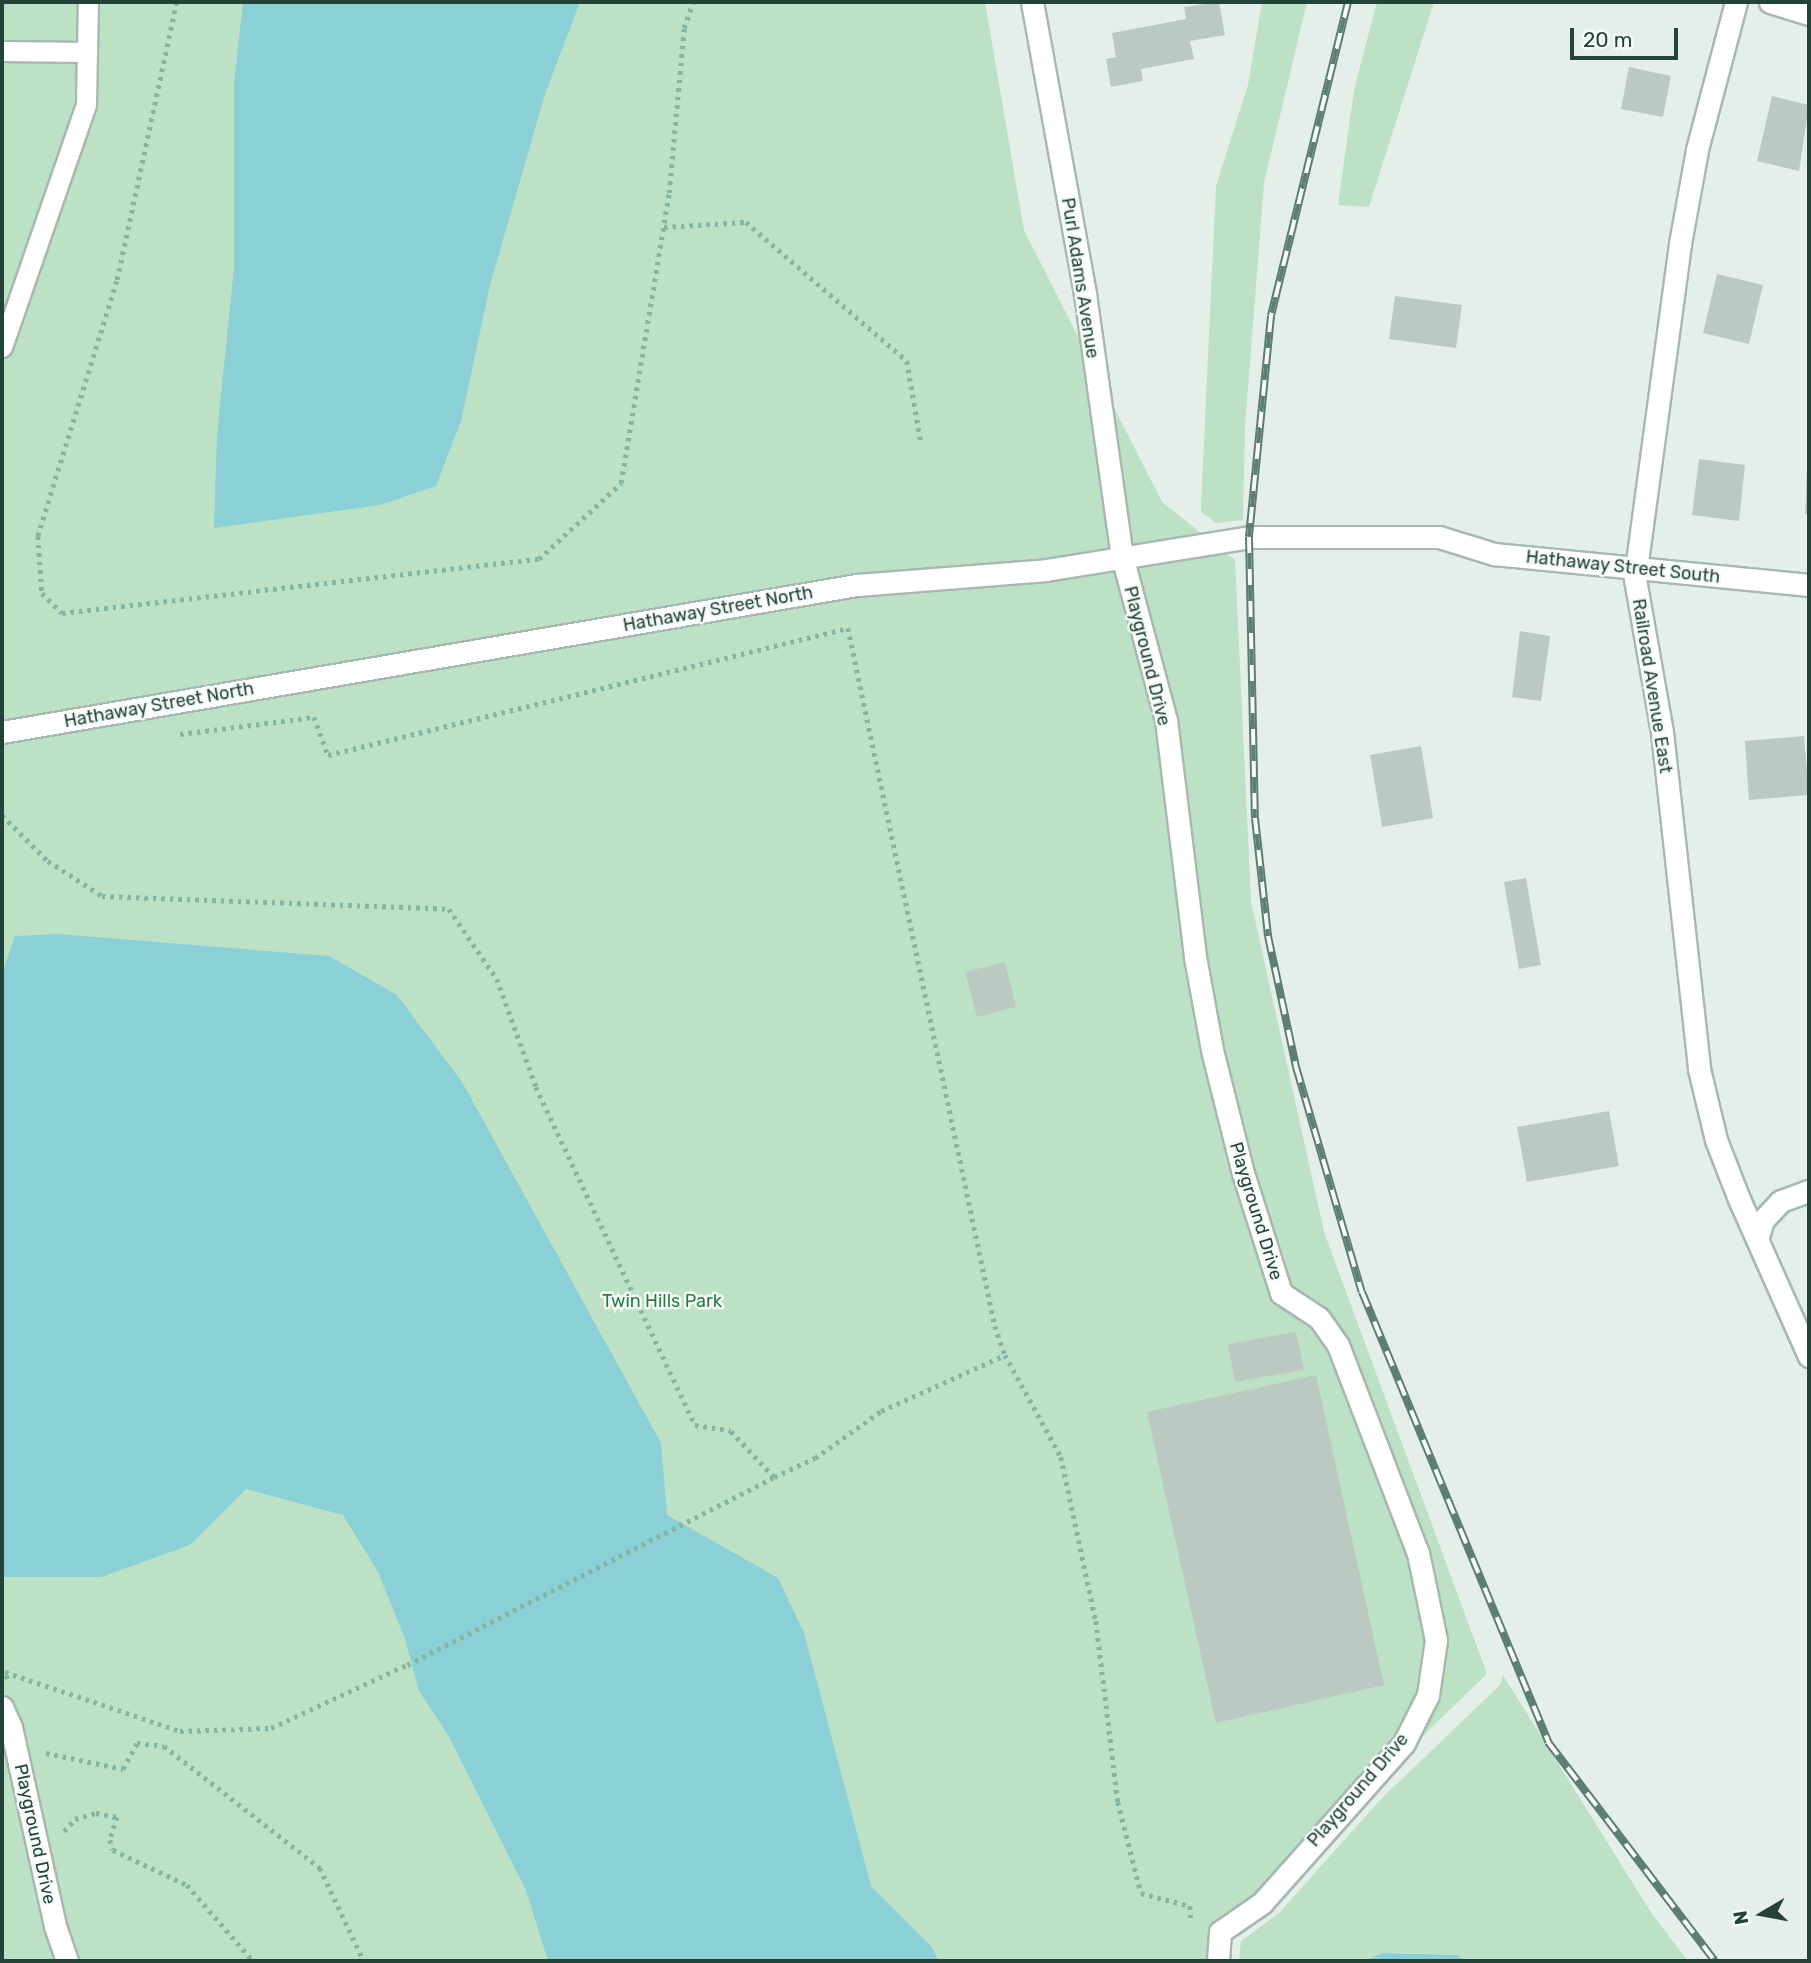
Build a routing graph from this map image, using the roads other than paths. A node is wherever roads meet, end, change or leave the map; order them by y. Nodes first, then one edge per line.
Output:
1 (88, 2) edge
2 (1032, 2) edge
3 (1736, 2) edge
4 (1770, 2) edge
5 (1809, 14) edge
6 (2, 51) edge
7 (86, 52) junction
8 (2, 347) edge
9 (1439, 537) joint
10 (1122, 556) junction
11 (1636, 568) junction
12 (1809, 585) edge
13 (12, 730) edge
14 (2, 740) edge
15 (1809, 1191) edge
16 (1758, 1237) junction
17 (1809, 1356) edge
18 (2, 1707) edge
19 (68, 1961) edge
20 (1219, 1961) edge

1 - 7 lane
2 - 10 street, Purl Adams Avenue
3 - 11 street, Railroad Avenue East
4 - 5 street
6 - 7 lane
7 - 8 lane
9 - 10 street, Hathaway Street North
9 - 11 street, Hathaway Street South
10 - 13 street, Hathaway Street North
10 - 20 street, Playground Drive
11 - 12 street, Hathaway Street South
11 - 16 street, Railroad Avenue East
13 - 14 street
15 - 16 street
16 - 17 street, Railroad Avenue East
18 - 19 street, Playground Drive

